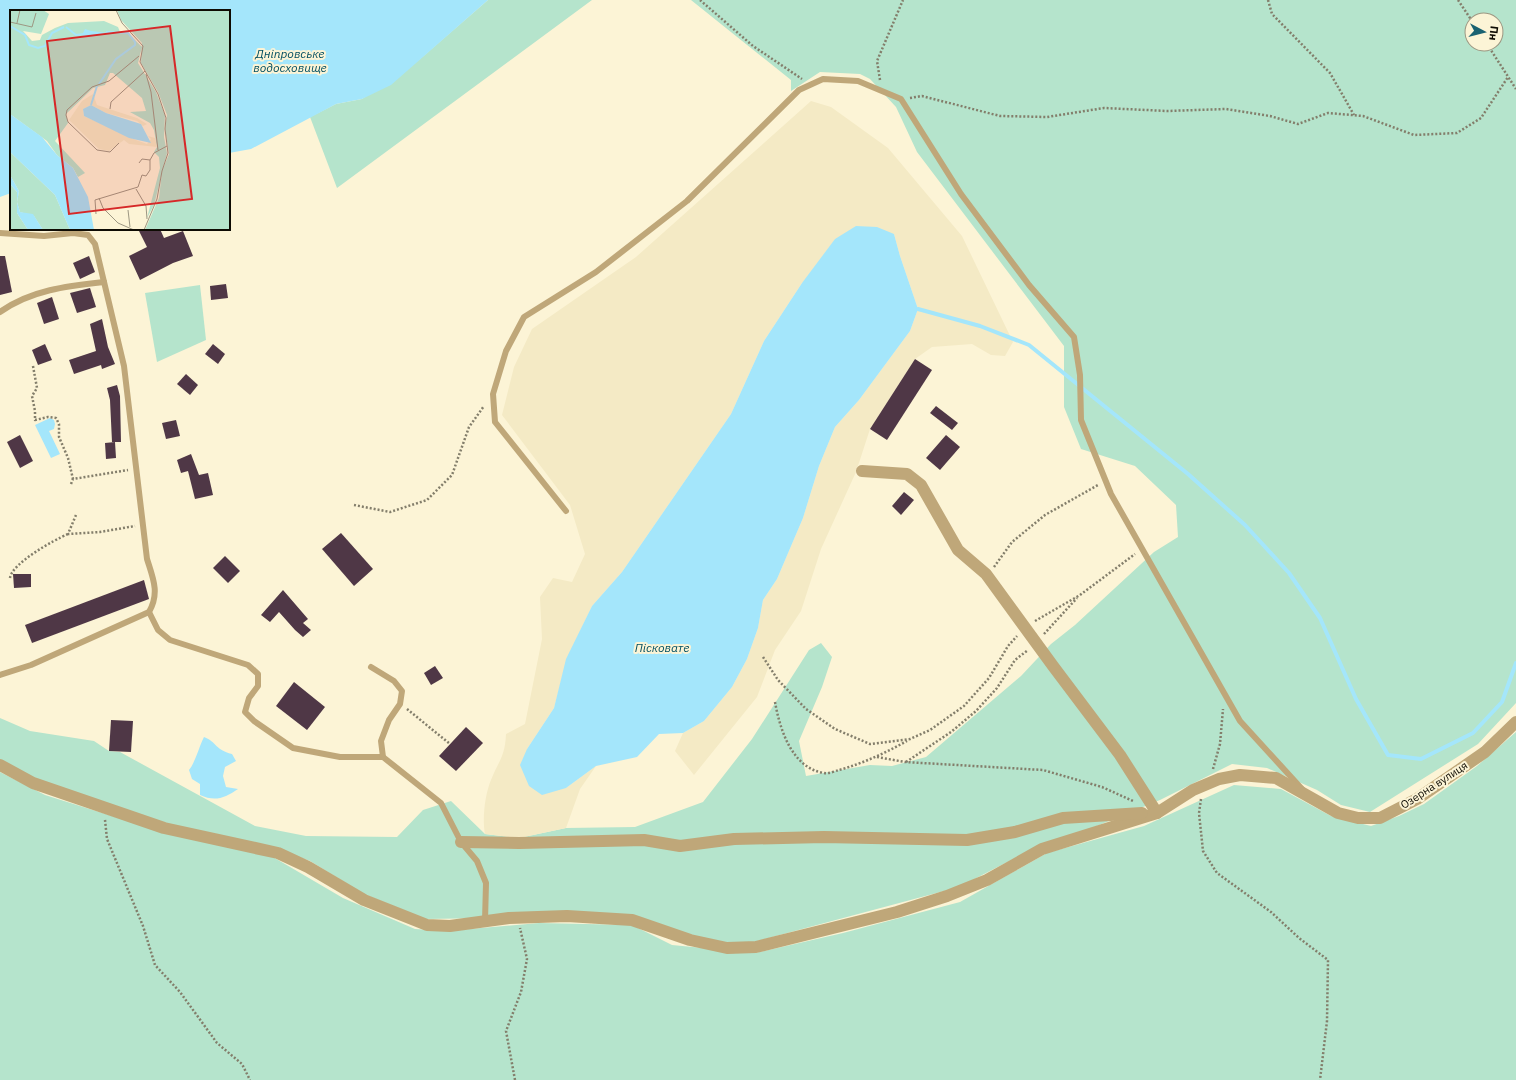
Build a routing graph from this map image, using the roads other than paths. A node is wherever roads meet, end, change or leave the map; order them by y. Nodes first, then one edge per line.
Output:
1 (0, 233) edge
2 (104, 282) junction
3 (0, 312) edge
4 (862, 471) dead end
5 (566, 511) dead end
6 (149, 612) junction
7 (371, 667) dead end
8 (0, 675) edge
9 (1516, 722) edge
10 (383, 757) junction
11 (0, 765) edge
12 (1310, 796) junction
13 (1157, 812) junction
14 (461, 842) junction
15 (485, 921) junction

1 - 2 lane
2 - 3 lane
2 - 6 lane
4 - 13 street
5 - 12 lane
6 - 8 lane
6 - 10 lane
7 - 10 lane
9 - 12 street, Озерна вулиця
10 - 14 lane
11 - 15 street, Озерна вулиця
12 - 13 street, Озерна вулиця
13 - 14 street
13 - 15 street, Озерна вулиця
14 - 15 lane

